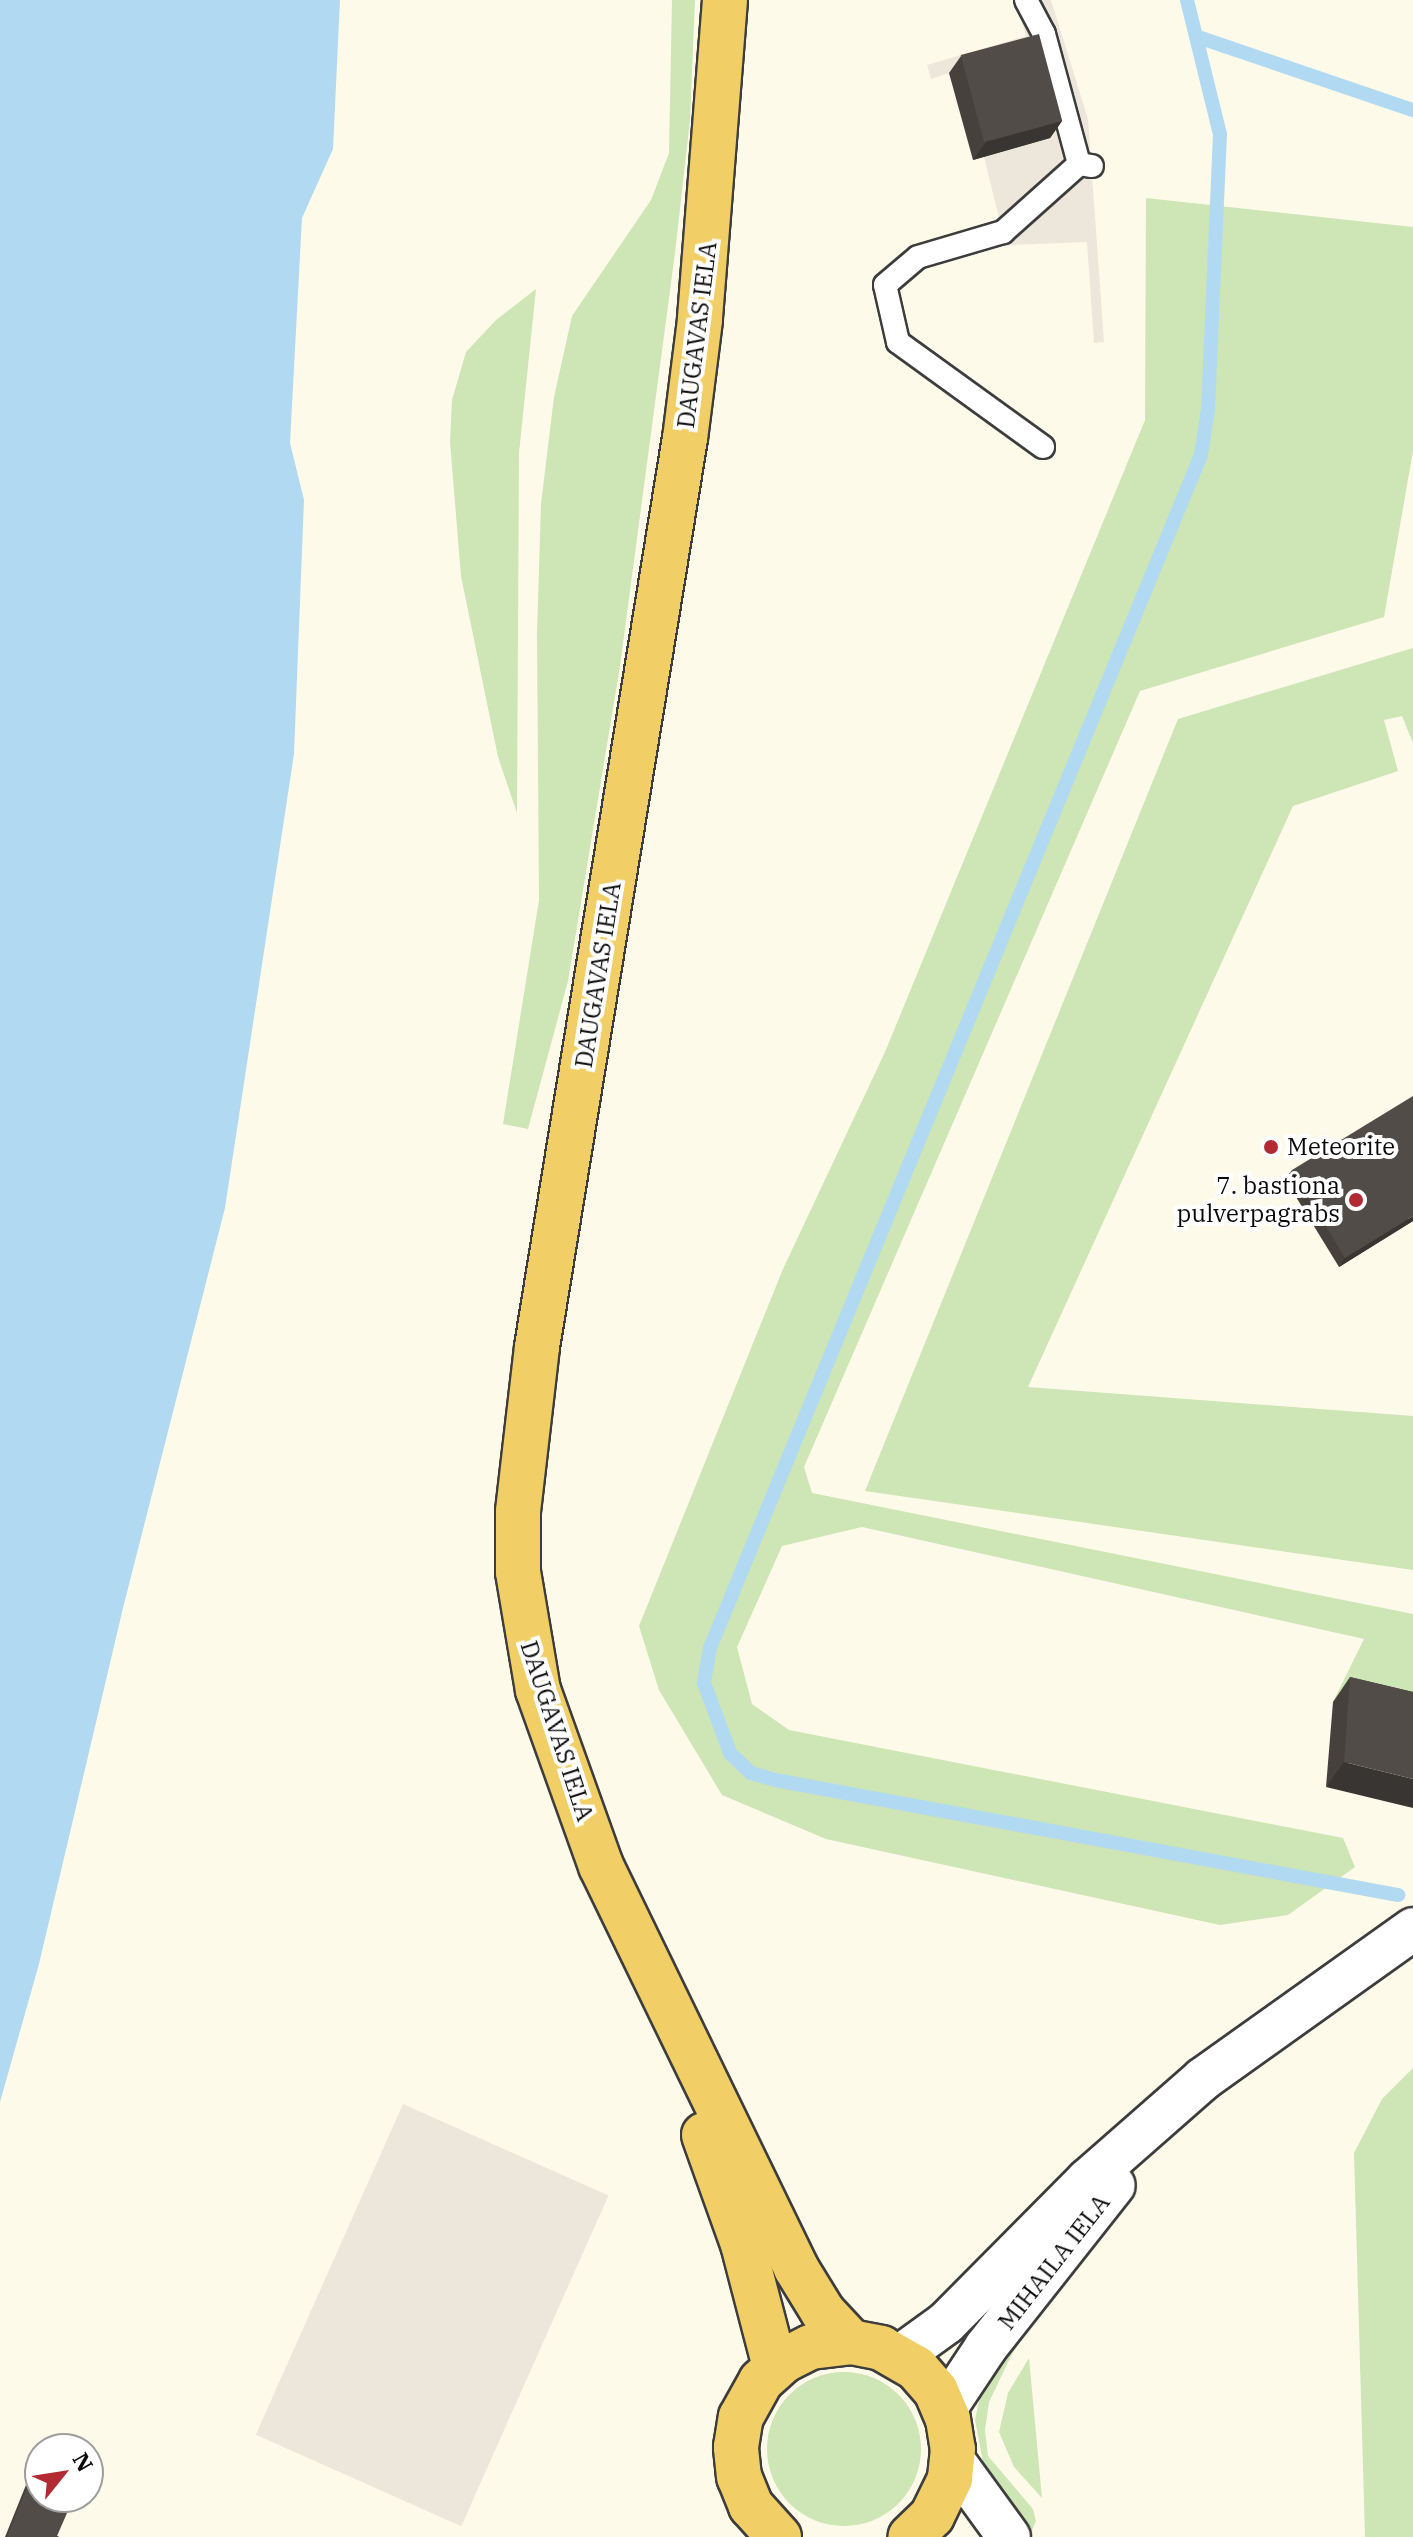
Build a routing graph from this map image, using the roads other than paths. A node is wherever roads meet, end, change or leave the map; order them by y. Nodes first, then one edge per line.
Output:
1 (725, 0) edge
2 (1026, 0) edge
3 (1043, 447) dead end
4 (1413, 1929) edge
5 (633, 1933) junction
6 (1164, 2116) junction
7 (851, 2342) junction
8 (899, 2357) junction
9 (775, 2367) junction
10 (945, 2409) junction
11 (953, 2460) junction
12 (768, 2532) edge
13 (910, 2537) edge
14 (1009, 2537) edge

1 - 5 main road, DAUGAVAS IELA
2 - 3 lane
4 - 6 street, MIHAILA IELA
5 - 7 main road, DAUGAVAS IELA
5 - 9 main road, DAUGAVAS IELA
6 - 8 street, MIHAILA IELA
6 - 10 street, MIHAILA IELA
7 - 8 main road
7 - 9 main road
8 - 10 main road
9 - 12 main road
10 - 11 main road
11 - 13 main road
11 - 14 street

